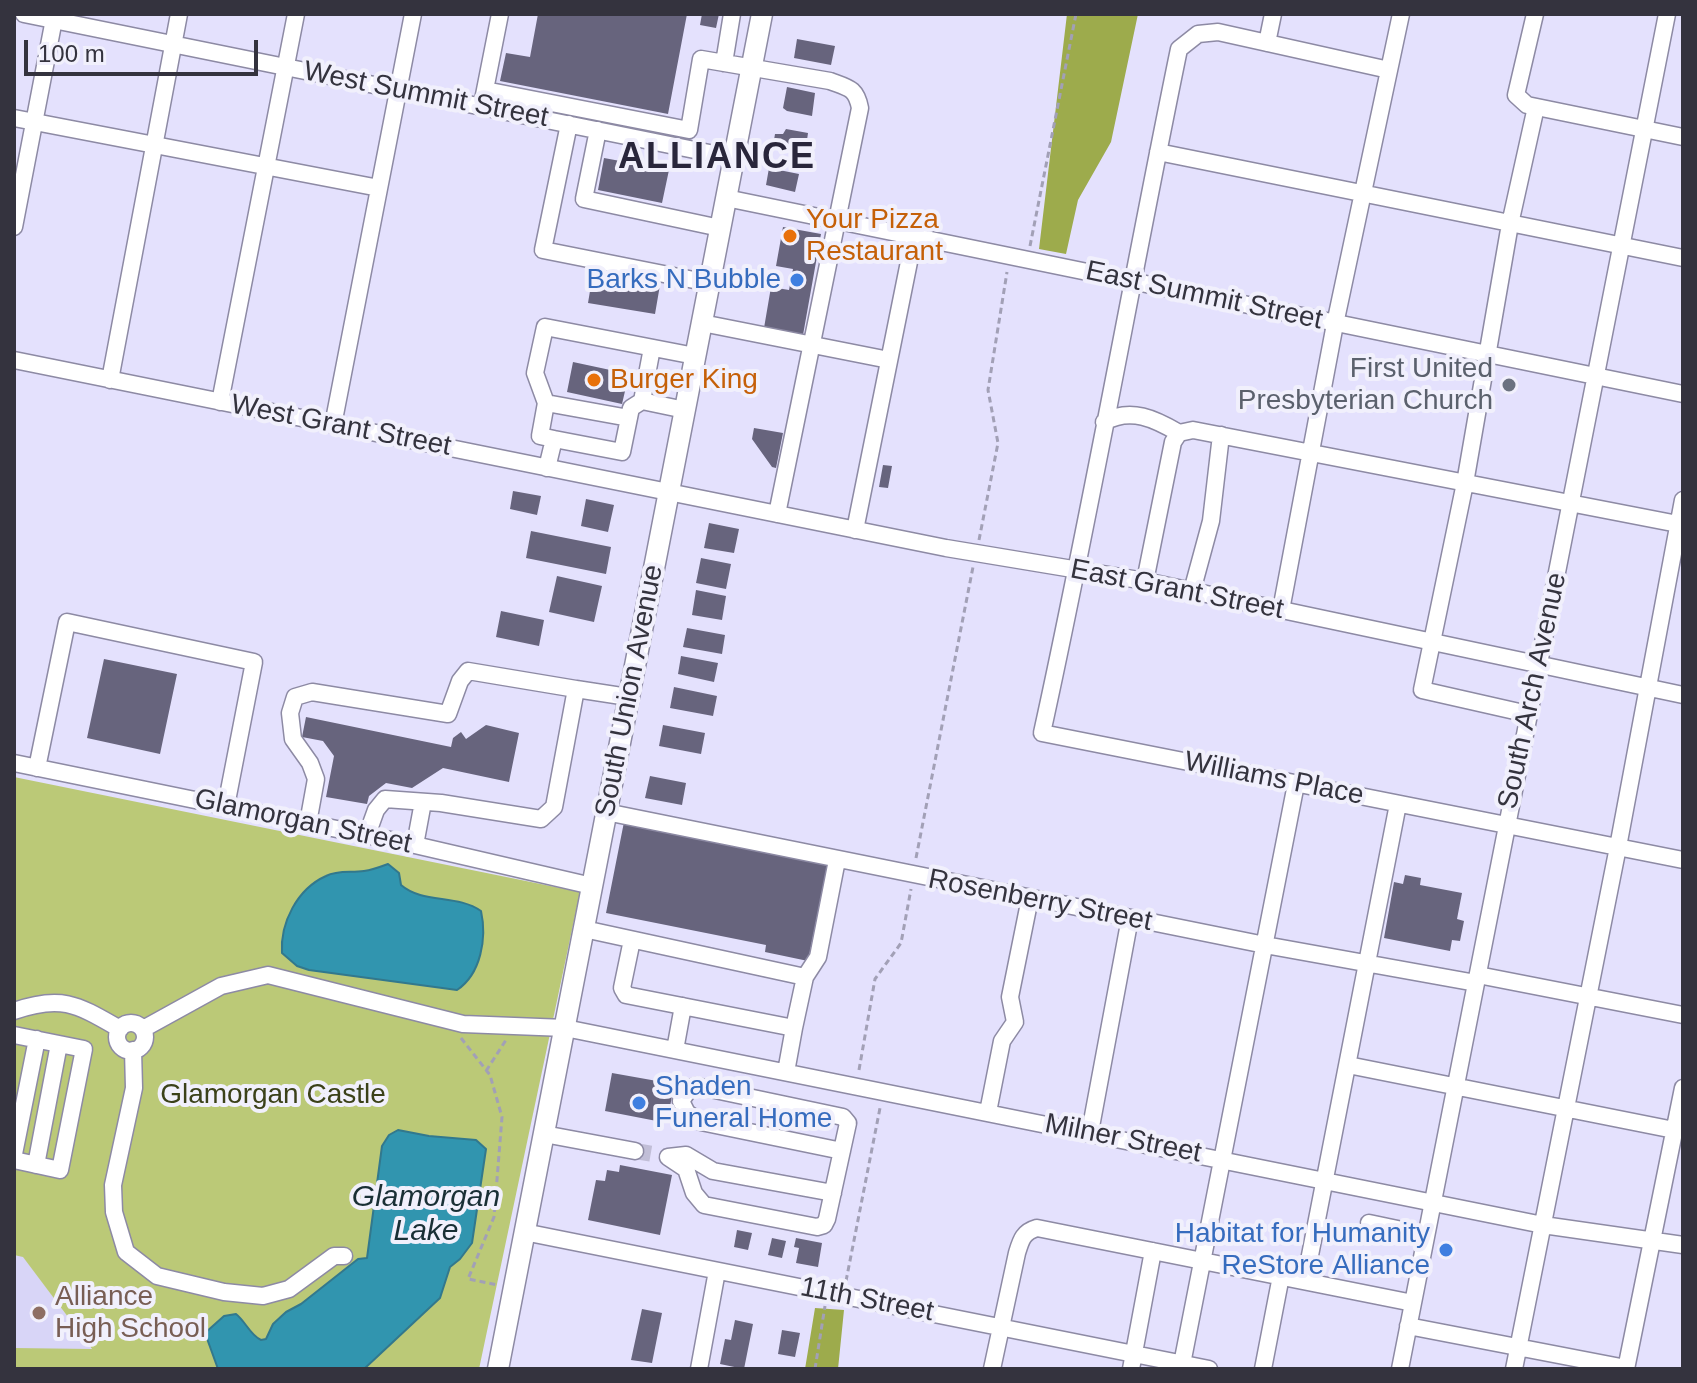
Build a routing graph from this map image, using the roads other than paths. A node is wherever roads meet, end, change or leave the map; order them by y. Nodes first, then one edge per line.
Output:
1 (24, 14) edge
2 (179, 14) edge
3 (296, 14) edge
4 (413, 14) edge
5 (500, 14) edge
6 (732, 14) edge
7 (762, 14) edge
8 (1273, 14) edge
9 (1401, 14) edge
10 (1535, 14) edge
11 (1667, 14) edge
12 (55, 17) edge
13 (1267, 43) junction
14 (173, 44) junction
15 (724, 63) junction
16 (286, 66) junction
17 (751, 67) junction
18 (1389, 70) junction
19 (398, 88) junction
20 (483, 98) junction
21 (1536, 107) junction
22 (14, 118) edge
23 (35, 122) junction
24 (569, 124) junction
25 (670, 126) junction
26 (1645, 129) junction
27 (598, 130) junction
28 (1683, 137) edge
29 (666, 144) junction
30 (154, 145) junction
31 (1158, 152) junction
32 (734, 158) junction
33 (266, 167) junction
34 (379, 188) junction
35 (1364, 195) junction
36 (726, 198) junction
37 (837, 220) junction
38 (1510, 224) junction
39 (14, 227) edge
40 (720, 228) junction
41 (914, 237) junction
42 (1622, 245) junction
43 (1683, 258) edge
44 (709, 283) junction
45 (1134, 283) junction
46 (702, 323) junction
47 (1335, 324) junction
48 (810, 344) junction
49 (652, 348) junction
50 (1488, 353) junction
51 (695, 356) junction
52 (14, 360) edge
53 (889, 360) junction
54 (1596, 375) junction
55 (110, 380) junction
56 (1683, 394) edge
57 (642, 401) junction
58 (220, 402) junction
59 (546, 403) junction
60 (685, 410) junction
61 (629, 418) junction
62 (1104, 422) junction
63 (333, 425) junction
64 (1179, 433) junction
65 (1221, 435) junction
66 (554, 439) junction
67 (1312, 452) junction
68 (547, 468) junction
69 (1465, 483) junction
70 (668, 493) junction
71 (1683, 500) edge
72 (1572, 504) junction
73 (777, 514) junction
74 (1680, 524) edge
75 (855, 530) junction
76 (1078, 570) junction
77 (1145, 581) junction
78 (1192, 591) junction
79 (1281, 610) junction
80 (1431, 642) junction
81 (1538, 666) junction
82 (1646, 688) junction
83 (576, 689) junction
84 (1683, 695) edge
85 (628, 697) junction
86 (1528, 714) junction
87 (14, 763) edge
88 (37, 768) junction
89 (1296, 784) junction
90 (423, 802) junction
91 (1398, 804) junction
92 (226, 806) junction
93 (606, 812) junction
94 (308, 823) junction
95 (1507, 823) junction
96 (367, 835) junction
97 (415, 845) junction
98 (1618, 847) junction
99 (837, 860) junction
100 (1683, 860) edge
101 (592, 886) junction
102 (1030, 898) junction
103 (1130, 918) junction
104 (584, 929) junction
105 (632, 940) junction
106 (1265, 945) junction
107 (1367, 963) junction
108 (805, 977) junction
109 (1477, 979) junction
110 (1586, 997) junction
111 (683, 1006) junction
112 (14, 1011) edge
113 (1683, 1015) edge
114 (565, 1028) junction
115 (794, 1028) junction
116 (120, 1029) junction
117 (143, 1029) junction
118 (14, 1035) edge
119 (37, 1039) junction
120 (59, 1044) junction
121 (133, 1050) junction
122 (675, 1050) junction
123 (1348, 1065) junction
124 (786, 1072) junction
125 (22, 1074) edge
126 (1456, 1085) junction
127 (1683, 1088) edge
128 (1564, 1109) junction
129 (988, 1112) junction
130 (17, 1124) edge
131 (1674, 1130) junction
132 (1090, 1132) junction
133 (544, 1134) junction
134 (635, 1151) tunnel mouth
135 (842, 1151) junction
136 (14, 1154) edge
137 (1221, 1159) junction
138 (14, 1160) edge
139 (36, 1165) junction
140 (1326, 1180) junction
141 (833, 1193) junction
142 (1433, 1201) junction
143 (1369, 1223) dead end
144 (1543, 1225) junction
145 (524, 1232) junction
146 (1426, 1235) junction
147 (1651, 1241) junction
148 (1683, 1245) edge
149 (1153, 1251) junction
150 (344, 1256) dead end
151 (1202, 1260) junction
152 (717, 1271) junction
153 (1281, 1276) junction
154 (1305, 1281) junction
155 (1413, 1303) junction
156 (1000, 1326) junction
157 (1408, 1326) junction
158 (1518, 1349) junction
159 (1132, 1361) edge
160 (1182, 1364) junction
161 (1626, 1368) edge
162 (498, 1369) edge
163 (699, 1369) edge
164 (992, 1369) edge
165 (1209, 1369) edge
166 (1263, 1369) edge
167 (1400, 1369) edge
168 (1514, 1369) edge

1 - 12 street, West Summit Street
2 - 14 street
3 - 16 street
4 - 19 street
5 - 20 street
6 - 15 street
7 - 17 main road, South Union Avenue
8 - 13 street
9 - 18 street
10 - 21 street
11 - 26 street, South Arch Avenue
12 - 14 street, West Summit Street
12 - 23 street
13 - 18 street
13 - 31 street
14 - 16 street, West Summit Street
14 - 30 street
15 - 17 street
15 - 25 street
16 - 19 street, West Summit Street
16 - 33 street
17 - 32 main road, South Union Avenue
17 - 37 street
18 - 35 street
19 - 20 street, West Summit Street
19 - 34 street
20 - 24 street, West Summit Street
20 - 25 street
21 - 26 street
21 - 38 street
22 - 23 street
23 - 30 street
23 - 39 street
24 - 27 street, West Summit Street
24 - 44 street
25 - 29 street
26 - 28 street
26 - 42 street, South Arch Avenue
27 - 29 street, West Summit Street
27 - 40 street
29 - 32 street, West Summit Street
30 - 33 street
30 - 55 street
31 - 35 street
31 - 45 street
32 - 36 main road, South Union Avenue
33 - 34 street
33 - 58 street
34 - 63 street
35 - 38 street
35 - 47 street
36 - 37 street, East Summit Street
36 - 40 main road, South Union Avenue
37 - 41 street, East Summit Street
37 - 48 street
38 - 42 street
38 - 50 street
40 - 44 main road, South Union Avenue
41 - 45 street, East Summit Street
41 - 53 street
42 - 43 street
42 - 54 street, South Arch Avenue
44 - 46 main road, South Union Avenue
45 - 47 street, East Summit Street
45 - 62 street
46 - 48 street
46 - 51 main road, South Union Avenue
47 - 50 street, East Summit Street
47 - 67 street
48 - 53 street
48 - 73 street
49 - 51 street
49 - 57 street
49 - 59 street
50 - 54 street, East Summit Street
50 - 69 street
51 - 60 main road, South Union Avenue
52 - 55 street, West Grant Street
53 - 75 street
54 - 56 street, East Summit Street
54 - 72 street, South Arch Avenue
55 - 58 street, West Grant Street
57 - 60 street
57 - 61 street
58 - 63 street, West Grant Street
59 - 61 street
59 - 66 street
60 - 70 main road, South Union Avenue
61 - 66 street
62 - 64 street
62 - 76 street
63 - 68 street, West Grant Street
64 - 65 street
64 - 77 street
65 - 67 street
65 - 78 street
66 - 68 street
67 - 69 street
67 - 79 street
68 - 70 street, West Grant Street
69 - 72 street
69 - 80 street
70 - 73 street, East Grant Street
70 - 85 main road, South Union Avenue
71 - 74 street
72 - 74 street
72 - 81 street, South Arch Avenue
73 - 75 street, East Grant Street
74 - 82 street
75 - 76 street, East Grant Street
76 - 77 street, East Grant Street
76 - 89 street, Williams Place
77 - 78 street, East Grant Street
78 - 79 street, East Grant Street
79 - 80 street, East Grant Street
80 - 81 street, East Grant Street
80 - 86 street
81 - 82 street, East Grant Street
81 - 86 street, South Arch Avenue
82 - 84 street, East Grant Street
82 - 98 street
83 - 85 street
83 - 90 street
83 - 94 street
85 - 93 main road, South Union Avenue
86 - 95 street, South Arch Avenue
87 - 88 street, Glamorgan Street
88 - 92 street, Glamorgan Street
88 - 92 street
89 - 91 street, Williams Place
89 - 106 street
90 - 96 street
90 - 97 street
91 - 95 street, Williams Place
91 - 107 street
92 - 94 street, Glamorgan Street
93 - 99 street, Rosenberry Street
93 - 101 main road, South Union Avenue
94 - 96 street, Glamorgan Street
95 - 98 street, Williams Place
95 - 109 street, South Arch Avenue
96 - 97 street, Glamorgan Street
97 - 101 street, Glamorgan Street
98 - 100 street, Williams Place
98 - 110 street
99 - 102 street, Rosenberry Street
99 - 108 street
101 - 104 main road, South Union Avenue
102 - 103 street, Rosenberry Street
102 - 129 street
103 - 106 street, Rosenberry Street
103 - 132 street
104 - 105 street
104 - 114 main road, South Union Avenue
105 - 108 street
105 - 111 street
106 - 107 street, Rosenberry Street
106 - 137 street
107 - 109 street, Rosenberry Street
107 - 123 street
108 - 115 street
109 - 110 street, Rosenberry Street
109 - 126 street, South Arch Avenue
110 - 113 street, Rosenberry Street
110 - 128 street
111 - 115 street
111 - 122 street
112 - 116 street
114 - 117 street, Milner Street
114 - 122 street, Milner Street
114 - 133 main road, South Union Avenue
115 - 124 street
116 - 117 street
116 - 121 street
117 - 121 street
118 - 119 street
119 - 120 street
119 - 125 street
120 - 139 street
120 - 139 street
121 - 150 street
122 - 124 street, Milner Street
123 - 126 street
123 - 140 street
124 - 129 street, Milner Street
125 - 130 street
126 - 128 street
126 - 142 street, South Arch Avenue
127 - 131 street
128 - 131 street
128 - 144 street
129 - 132 street, Milner Street
130 - 136 street
131 - 147 street
132 - 137 street, Milner Street
133 - 134 street
133 - 145 main road, South Union Avenue
135 - 135 street
135 - 141 street
137 - 140 street, Milner Street
137 - 151 street
138 - 139 street
140 - 142 street, Milner Street
140 - 154 street
141 - 141 street
142 - 144 street, Milner Street
142 - 146 street, South Arch Avenue
143 - 146 street
144 - 147 street, Milner Street
144 - 158 street
145 - 152 street, 11th Street
145 - 162 main road, South Union Avenue
146 - 155 street, South Arch Avenue
147 - 148 street, Milner Street
147 - 161 street
149 - 151 street
149 - 156 street
149 - 159 street
151 - 153 street
151 - 160 street
152 - 156 street, 11th Street
152 - 163 street
153 - 154 street
153 - 166 street
154 - 155 street
155 - 157 street, South Arch Avenue
156 - 159 street, 11th Street
156 - 164 street
157 - 158 street
157 - 167 street, South Arch Avenue
158 - 161 street
158 - 168 street
159 - 160 street, 11th Street
160 - 165 street, 11th Street

